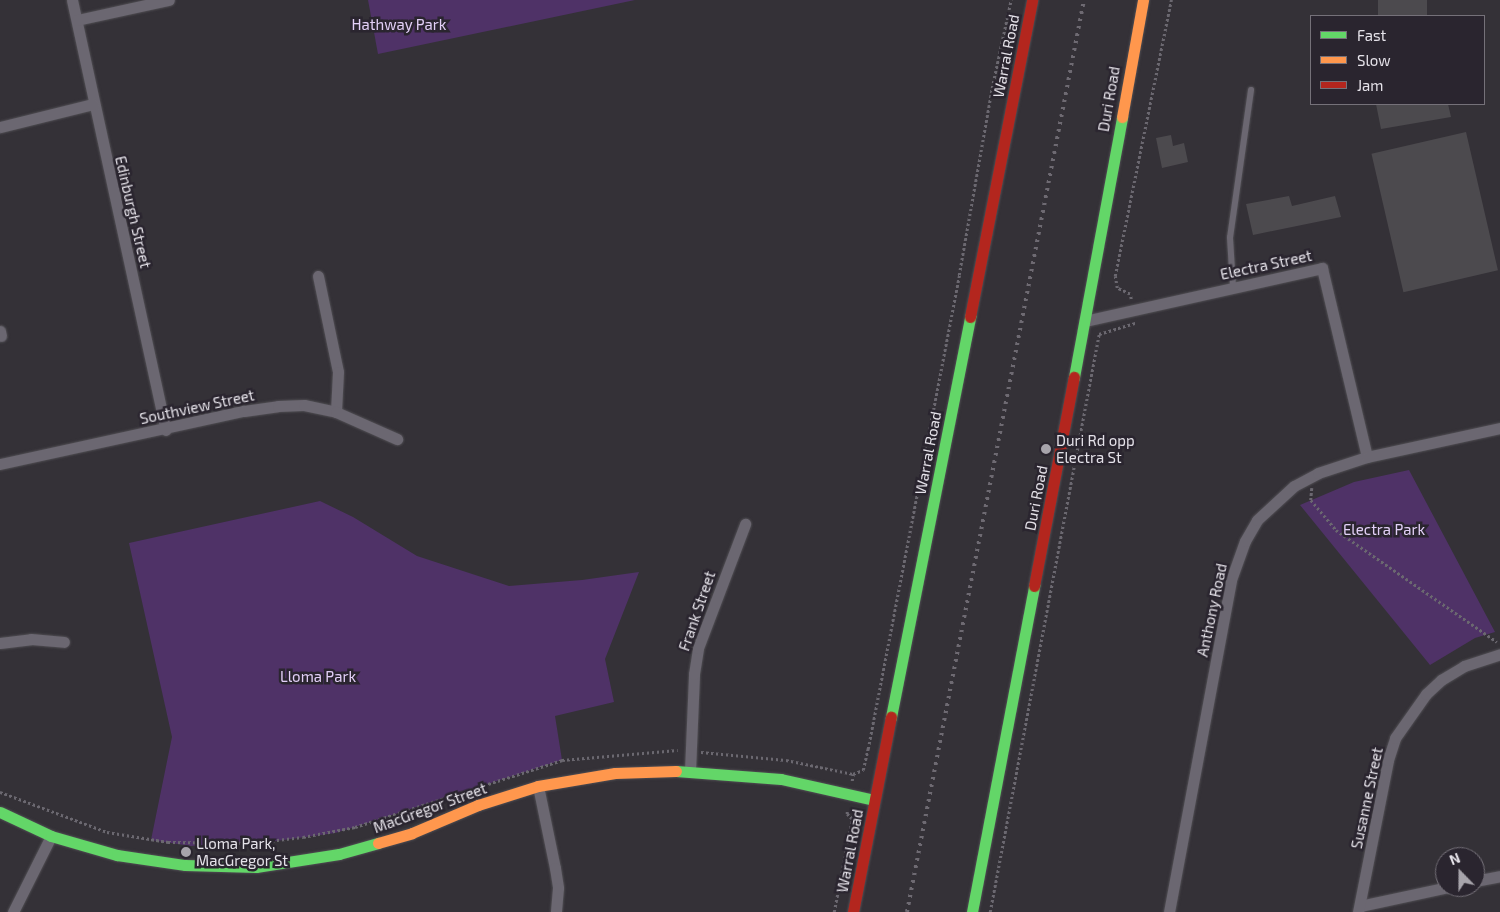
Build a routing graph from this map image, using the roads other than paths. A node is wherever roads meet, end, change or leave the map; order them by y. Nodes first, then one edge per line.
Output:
1 (72, 0) edge
2 (169, 0) edge
3 (1032, 0) edge
4 (1143, 0) edge
5 (77, 20) junction
6 (1251, 90) dead end
7 (93, 104) junction
8 (0, 127) edge
9 (318, 276) dead end
10 (1234, 287) junction
11 (1085, 321) junction
12 (336, 412) junction
13 (1500, 428) edge
14 (166, 430) junction
15 (397, 439) dead end
16 (1366, 458) junction
17 (0, 464) edge
18 (745, 524) dead end
19 (64, 642) dead end
20 (0, 643) edge
21 (1500, 654) edge
22 (690, 770) junction
23 (538, 786) junction
24 (874, 800) junction
25 (0, 812) edge
26 (51, 836) junction
27 (1500, 876) edge
28 (1485, 879) edge
29 (1435, 890) edge
30 (1359, 909) edge
31 (13, 912) edge
32 (556, 912) edge
33 (853, 912) edge
34 (972, 912) edge
35 (1169, 912) edge

1 - 5 street, Edinburgh Street
2 - 5 street
3 - 24 street, Warral Road
4 - 11 street, Duri Road
5 - 7 street, Edinburgh Street
6 - 10 lane
7 - 8 street
7 - 14 street, Edinburgh Street
9 - 12 street
10 - 11 street, Electra Street
10 - 16 street, Electra Street
11 - 34 street, Duri Road
12 - 14 street, Southview Street
12 - 15 street, Southview Street
13 - 16 street, Anthony Road
14 - 17 street, Southview Street
16 - 35 street, Anthony Road
18 - 22 street, Frank Street
19 - 20 street
21 - 30 street, Susanne Street
22 - 23 street, MacGregor Street
22 - 24 street, MacGregor Street
23 - 26 street, MacGregor Street
23 - 32 street
24 - 33 street, Warral Road
25 - 26 street, MacGregor Street
26 - 31 street
27 - 28 street
29 - 30 street

